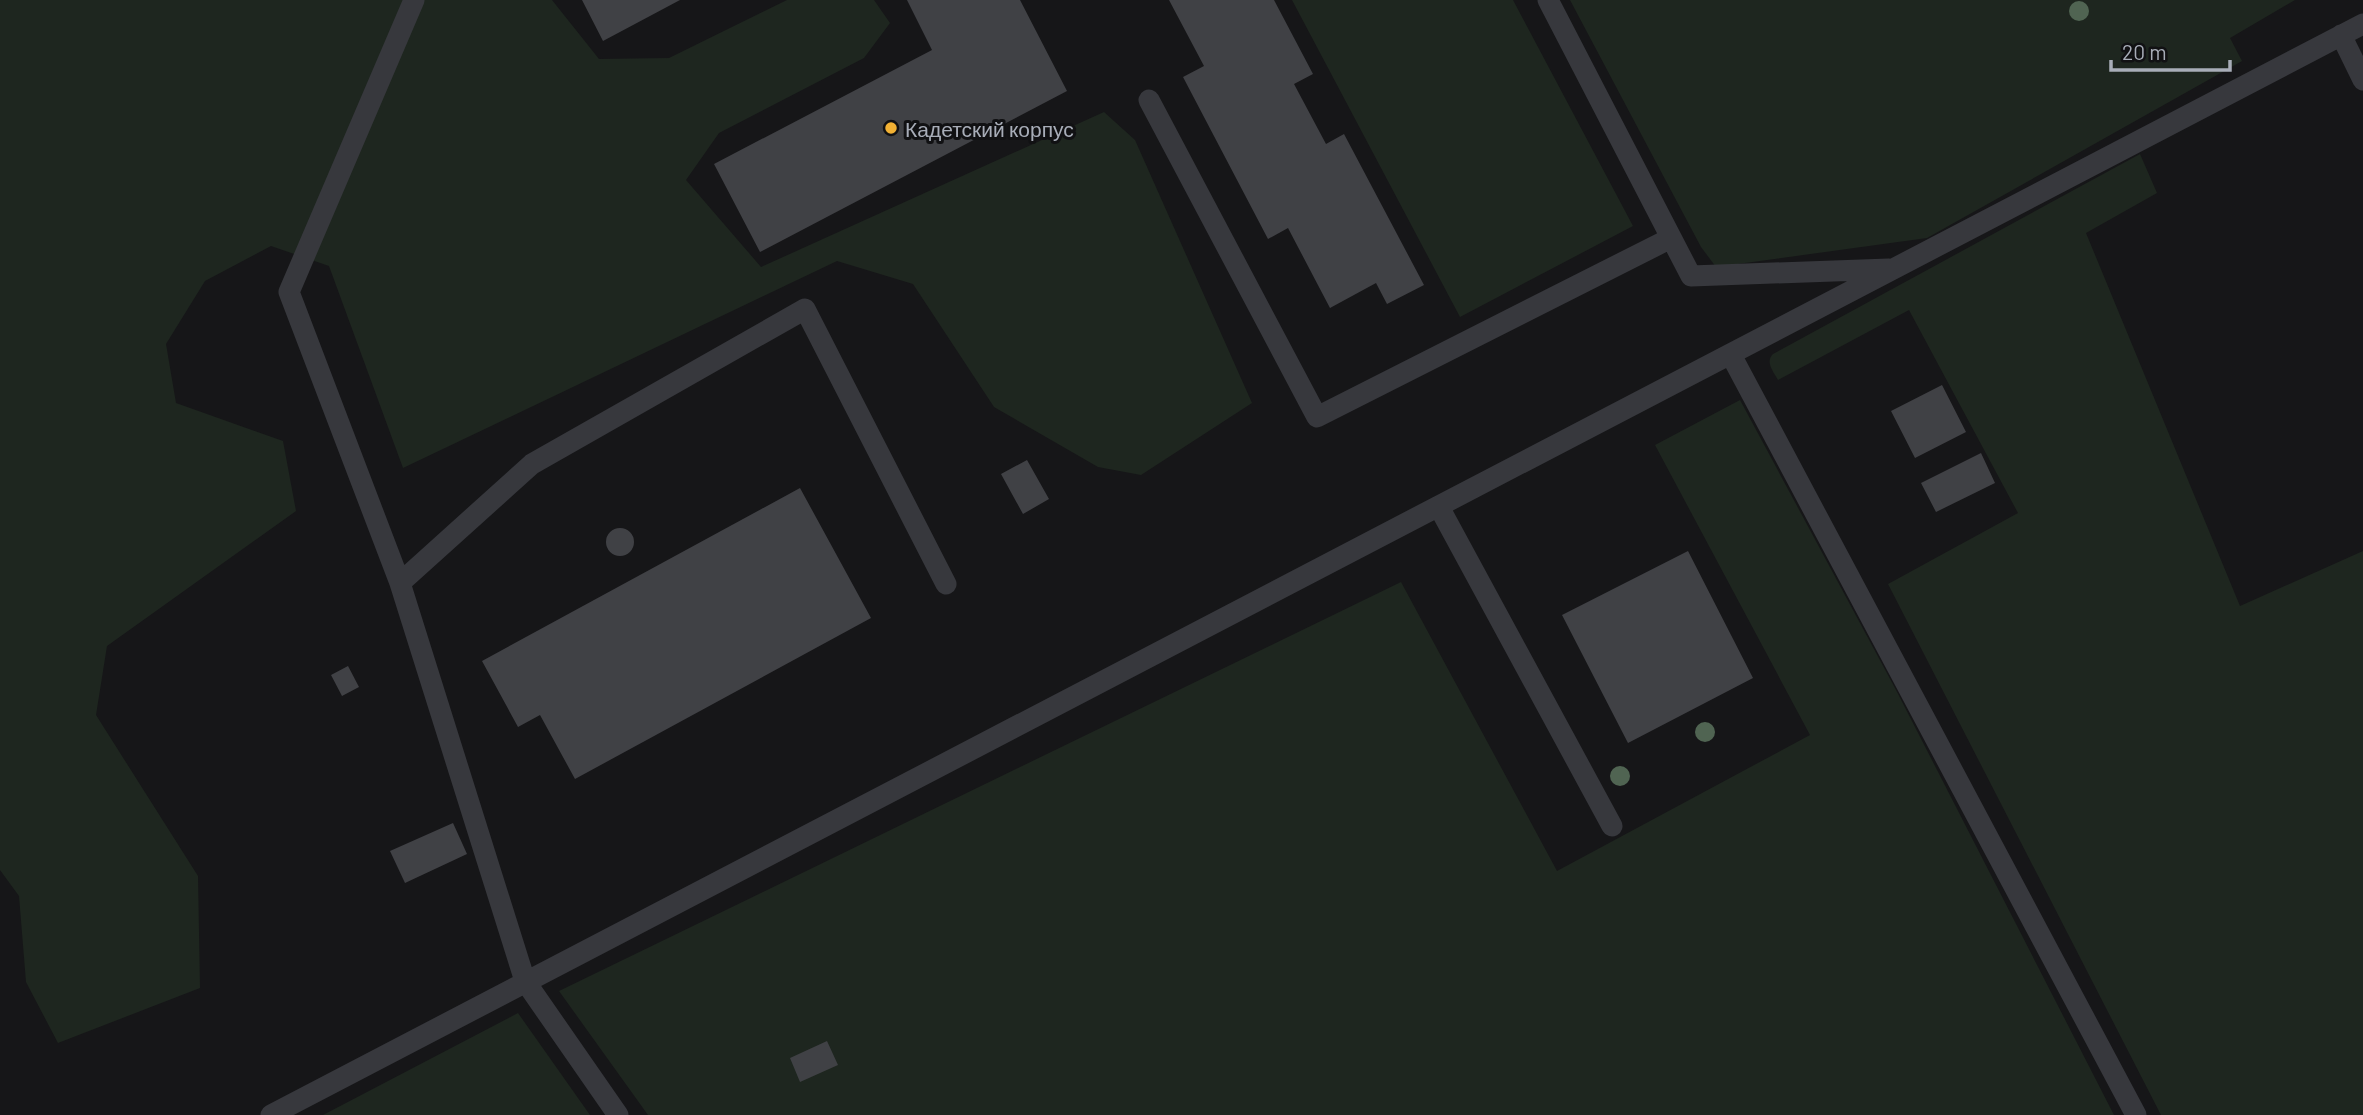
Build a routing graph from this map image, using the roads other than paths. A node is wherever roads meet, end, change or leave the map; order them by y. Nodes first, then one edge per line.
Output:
1 (414, 0) edge
2 (1548, 0) edge
3 (2363, 24) edge
4 (2341, 35) junction
5 (2363, 80) edge
6 (1149, 100) dead end
7 (1671, 238) junction
8 (1896, 269) junction
9 (1731, 355) junction
10 (1438, 507) junction
11 (400, 583) junction
12 (946, 584) dead end
13 (1612, 826) dead end
14 (525, 981) junction
15 (271, 1115) edge
16 (618, 1115) edge
17 (2136, 1115) edge

1 - 11 lane
2 - 7 lane
3 - 4 lane
4 - 5 lane
4 - 8 lane
6 - 7 lane
7 - 8 lane
8 - 9 lane
9 - 10 lane
9 - 17 lane
10 - 13 lane
10 - 14 lane
11 - 12 lane
11 - 14 lane
14 - 15 lane
14 - 16 lane

